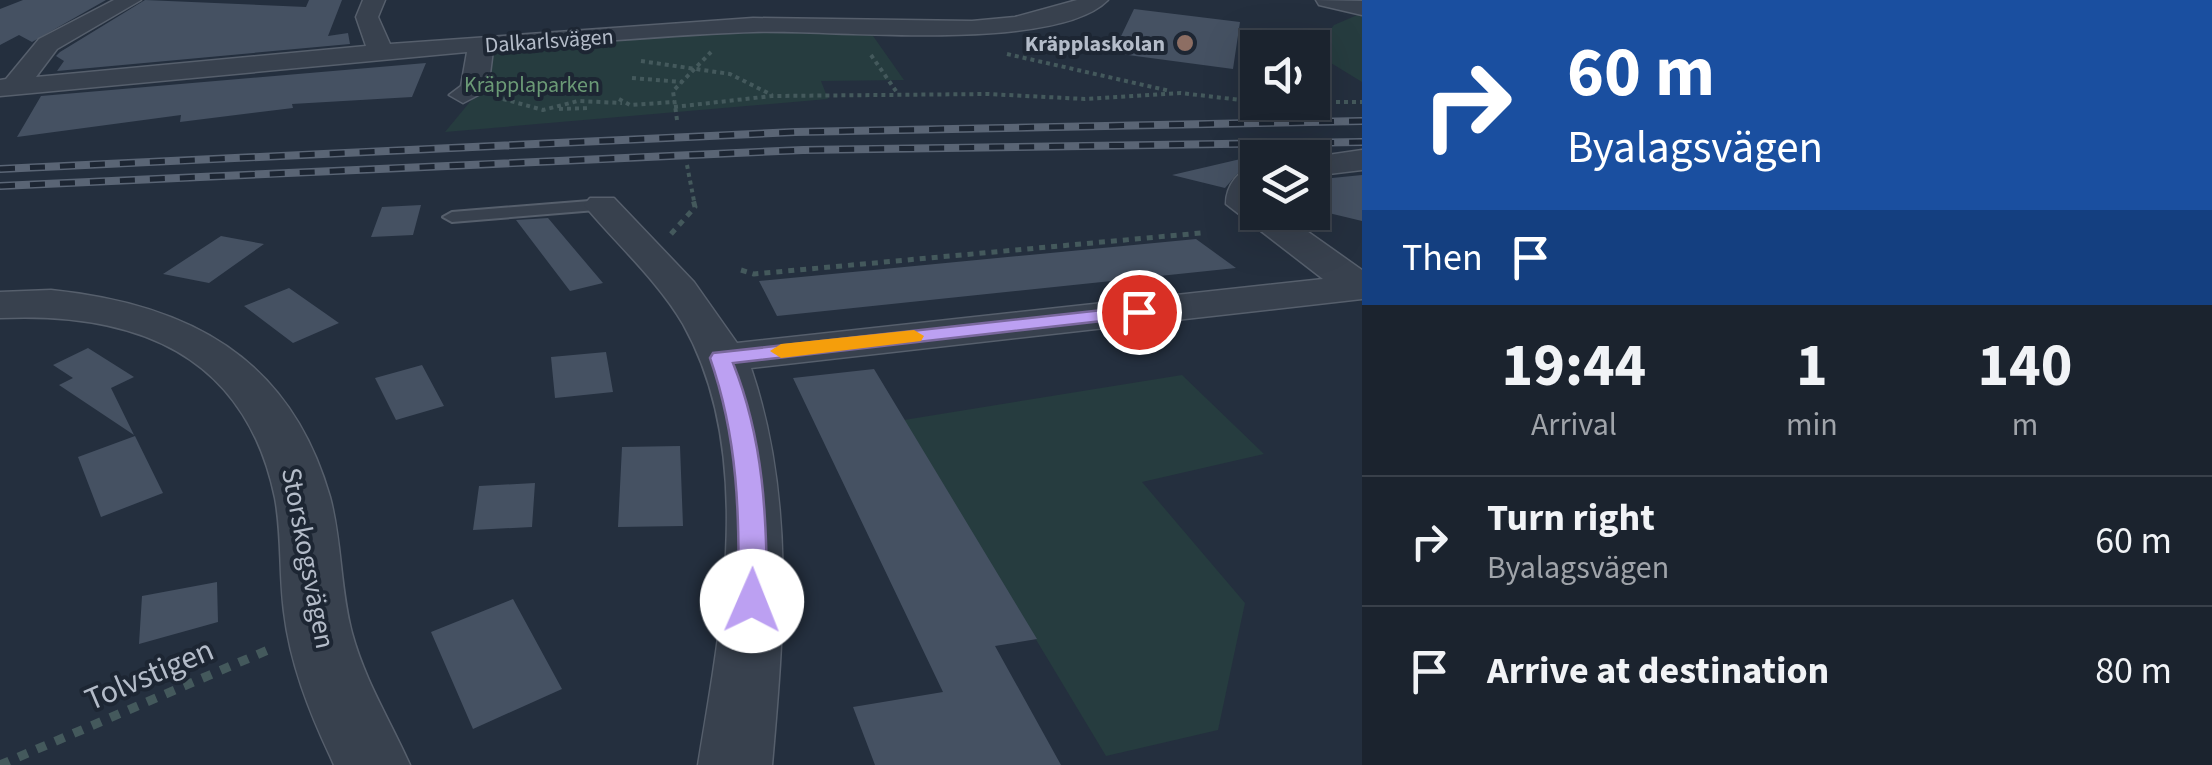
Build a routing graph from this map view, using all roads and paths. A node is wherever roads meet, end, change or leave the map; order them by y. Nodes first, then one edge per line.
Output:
1 (130, 0) edge
2 (374, 0) edge
3 (782, 0) edge
4 (1097, 0) edge
5 (1327, 0) edge
6 (1362, 8) edge
7 (758, 25) junction
8 (481, 45) junction
9 (879, 48) dead end
10 (380, 50) junction
11 (991, 50) dead end
12 (632, 78) dead end
13 (682, 82) junction
14 (7, 88) edge
15 (1181, 94) junction
16 (463, 95) dead end
17 (898, 95) junction
18 (772, 96) junction
19 (1240, 100) edge
20 (516, 102) dead end
21 (1330, 102) edge
22 (1362, 102) edge
23 (674, 104) junction
24 (606, 106) junction
25 (557, 108) junction
26 (677, 120) dead end
27 (1362, 160) edge
28 (1330, 164) edge
29 (687, 165) dead end
30 (602, 205) joint
31 (452, 217) dead end
32 (1276, 230) edge
33 (1200, 233) dead end
34 (642, 249) junction
35 (741, 270) dead end
36 (1361, 287) edge
37 (0, 304) edge
38 (720, 358) junction
39 (318, 628) junction
40 (0, 764) edge
41 (373, 765) edge
42 (735, 765) edge

1 - 14 street
2 - 10 street
3 - 7 street
4 - 7 street, Dalkarlsvägen
5 - 6 street
7 - 8 street, Dalkarlsvägen
8 - 10 street, Dalkarlsvägen
8 - 16 street
9 - 17 path
10 - 14 street, Dalkarlsvägen
11 - 15 path
12 - 13 path
13 - 18 path
13 - 23 path
15 - 17 path
15 - 19 path
17 - 18 path
18 - 23 path
20 - 25 path
21 - 22 path
23 - 24 path
23 - 26 path
24 - 25 path
24 - 25 path
27 - 28 street
29 - 34 path
30 - 31 lane
30 - 34 street
32 - 36 street
33 - 35 path
34 - 38 street
36 - 38 street
37 - 39 street, Storskogsvägen
38 - 42 street
39 - 40 path, Tolvstigen
39 - 41 street, Storskogsvägen

